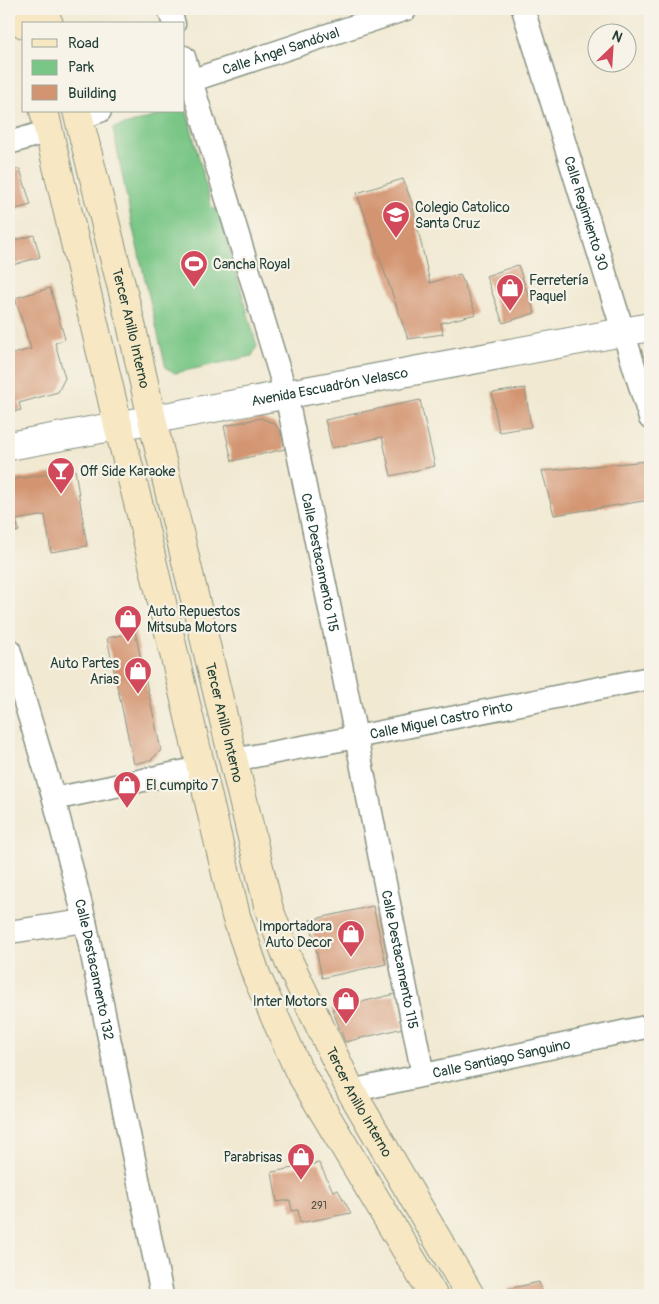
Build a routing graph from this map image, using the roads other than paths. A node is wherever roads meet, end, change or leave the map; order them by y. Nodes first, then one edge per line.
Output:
1 (21, 9) edge
2 (42, 9) edge
3 (48, 9) edge
4 (169, 9) edge
5 (406, 9) edge
6 (523, 9) edge
7 (24, 22) edge
8 (49, 22) edge
9 (50, 22) edge
10 (173, 22) edge
11 (185, 65) edge
12 (187, 82) edge
13 (85, 114) edge
14 (47, 121) edge
15 (9, 143) edge
16 (77, 249) junction
17 (131, 324) junction
18 (650, 327) edge
19 (623, 332) junction
20 (286, 394) junction
21 (650, 418) edge
22 (152, 419) junction
23 (118, 425) junction
24 (9, 446) edge
25 (143, 522) junction
26 (193, 594) junction
27 (9, 649) edge
28 (650, 678) edge
29 (356, 737) junction
30 (233, 760) junction
31 (200, 768) junction
32 (54, 799) junction
33 (85, 921) junction
34 (9, 932) edge
35 (650, 1026) edge
36 (298, 1069) junction
37 (423, 1075) junction
38 (351, 1091) junction
39 (162, 1295) edge
40 (433, 1295) edge
41 (470, 1295) edge

1 - 7 main road
2 - 8 main road
3 - 9 main road
4 - 10 street
5 - 12 street, Calle Ángel Sandóval
6 - 19 street, Calle Regimiento 30
11 - 12 street, Calle Destacamento 115
12 - 20 street, Calle Destacamento 115
13 - 17 main road, Tercer Anillo Interno
14 - 15 street
14 - 16 main road
16 - 17 main road
16 - 23 main road
17 - 22 main road, Tercer Anillo Interno
18 - 19 street, Avenida Escuadrón Velasco
19 - 20 street, Avenida Escuadrón Velasco
19 - 21 street, Calle Regimiento 30
20 - 22 street, Avenida Escuadrón Velasco
20 - 29 street, Calle Destacamento 115
22 - 23 street, Avenida Escuadrón Velasco
22 - 26 main road, Tercer Anillo Interno
23 - 24 street, Avenida Escuadrón Velasco
23 - 25 main road
25 - 26 main road
25 - 31 main road
26 - 30 main road, Tercer Anillo Interno
27 - 32 street, Calle Destacamento 132
28 - 29 street, Calle Miguel Castro Pinto
29 - 30 street, Calle Miguel Castro Pinto
29 - 37 street, Calle Destacamento 115
30 - 38 main road, Tercer Anillo Interno
31 - 32 street
31 - 36 main road
32 - 33 street, Calle Destacamento 132
33 - 34 street
33 - 39 street, Calle Destacamento 132
35 - 37 street, Calle Santiago Sanguino
36 - 38 main road
36 - 40 main road
37 - 38 street, Calle Santiago Sanguino
38 - 41 main road, Tercer Anillo Interno

